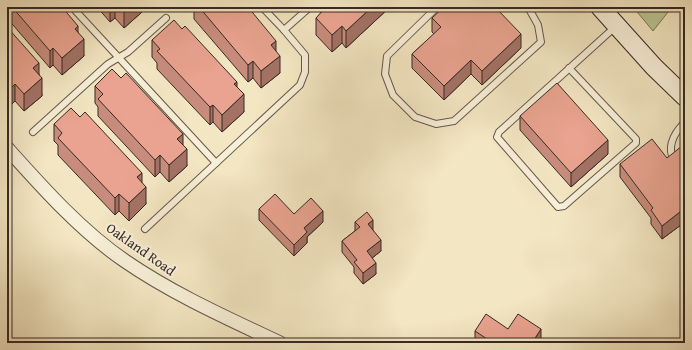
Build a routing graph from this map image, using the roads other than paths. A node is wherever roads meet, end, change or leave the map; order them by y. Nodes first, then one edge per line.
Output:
1 (72, 7) edge
2 (262, 7) edge
3 (310, 7) edge
4 (438, 7) edge
5 (528, 7) edge
6 (600, 7) edge
7 (166, 18) dead end
8 (616, 26) junction
9 (284, 30) junction
10 (118, 58) junction
11 (569, 68) junction
12 (685, 97) edge
13 (685, 122) edge
14 (33, 132) dead end
15 (7, 148) edge
16 (216, 163) junction
17 (676, 165) edge
18 (145, 229) dead end
19 (280, 343) edge

1 - 10 lane
2 - 9 lane
3 - 9 lane
4 - 5 lane
6 - 8 main road
7 - 10 lane
8 - 11 lane
8 - 12 main road
9 - 16 lane
10 - 14 lane
10 - 16 lane
11 - 11 lane
13 - 17 lane
15 - 19 street, Oakland Road
16 - 18 lane

